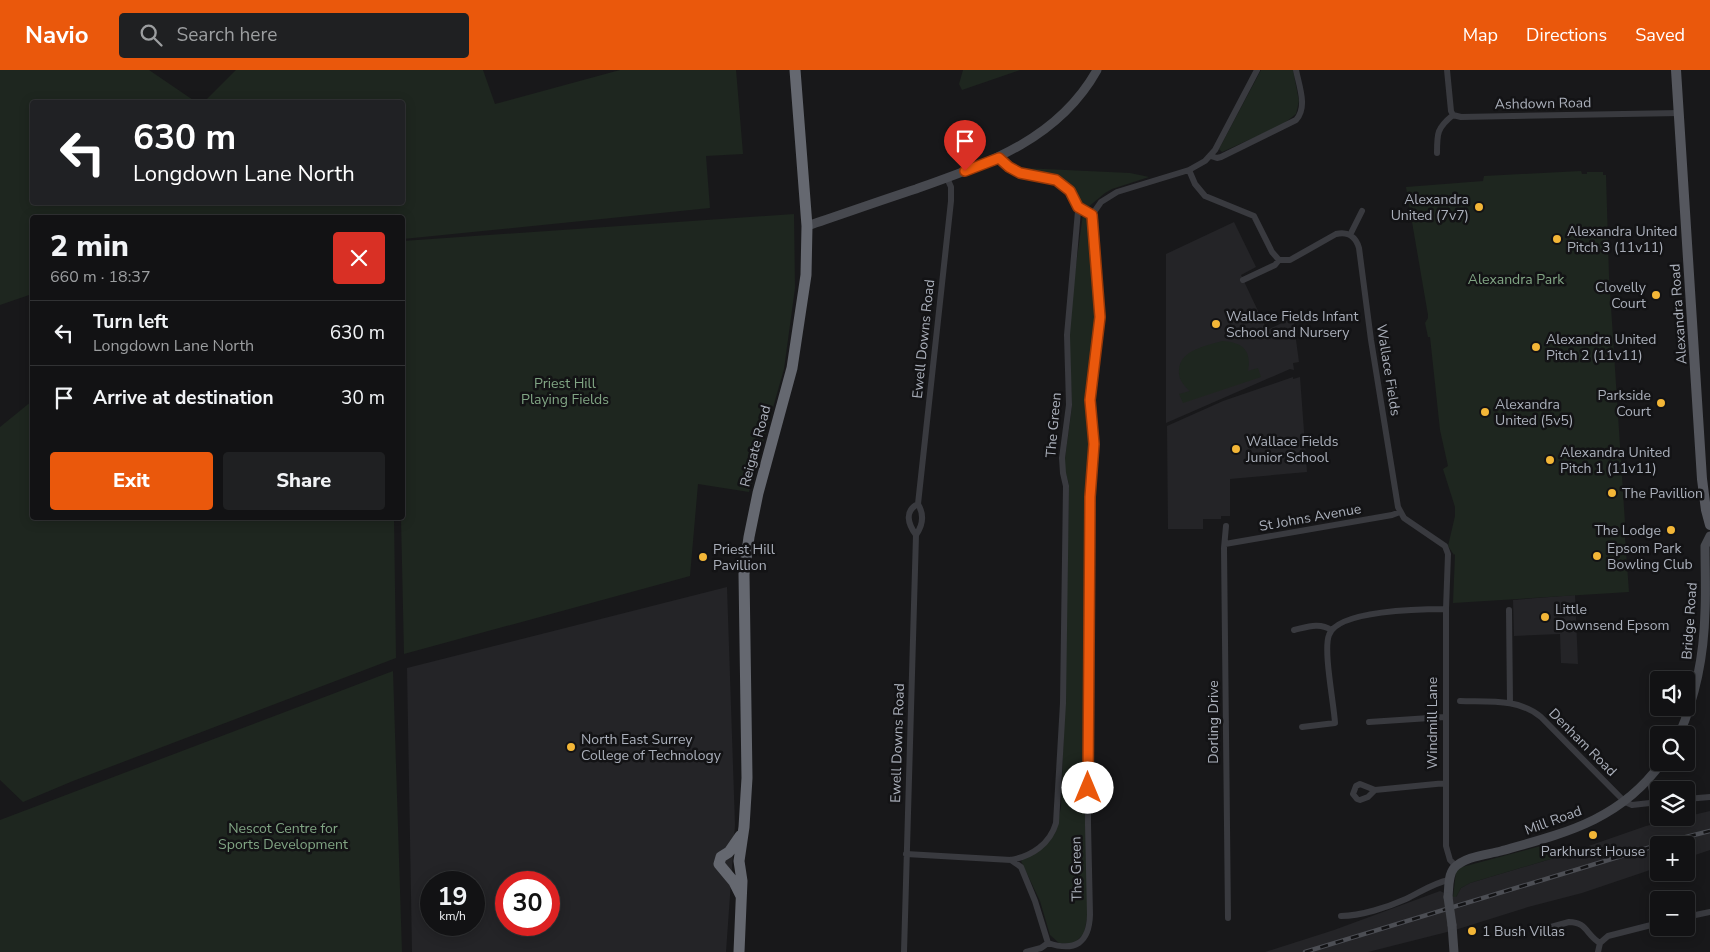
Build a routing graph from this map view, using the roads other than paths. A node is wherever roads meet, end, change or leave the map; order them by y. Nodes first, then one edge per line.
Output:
1 (795, 70) edge
2 (1097, 70) edge
3 (1257, 70) edge
4 (1296, 70) edge
5 (1447, 70) edge
6 (1676, 70) edge
7 (1680, 112) junction
8 (1453, 114) junction
9 (1437, 153) dead end
10 (1211, 156) junction
11 (999, 158) junction
12 (1189, 170) junction
13 (947, 178) junction
14 (1078, 207) junction
15 (1362, 211) dead end
16 (1092, 215) junction
17 (807, 226) junction
18 (1350, 235) junction
19 (1279, 260) junction
20 (1244, 280) dead end
21 (918, 504) junction
22 (1400, 512) junction
23 (1710, 525) edge
24 (1226, 526) dead end
25 (916, 535) junction
26 (1710, 536) edge
27 (1225, 544) junction
28 (1446, 609) junction
29 (1509, 610) dead end
30 (1294, 630) dead end
31 (1331, 630) junction
32 (1460, 701) dead end
33 (1510, 703) junction
34 (1445, 717) junction
35 (1369, 722) dead end
36 (1682, 726) edge
37 (1302, 727) dead end
38 (1656, 771) edge
39 (1649, 780) junction
40 (1446, 783) junction
41 (1650, 784) edge
42 (1374, 790) dead end
43 (1710, 796) edge
44 (1695, 798) edge
45 (1625, 802) junction
46 (1650, 802) edge
47 (743, 832) junction
48 (729, 852) junction
49 (906, 854) junction
50 (1011, 860) junction
51 (738, 862) junction
52 (1456, 866) junction
53 (725, 871) junction
54 (1449, 880) junction
55 (742, 898) junction
56 (1710, 912) edge
57 (1695, 915) edge
58 (1341, 916) dead end
59 (1228, 918) dead end
60 (1650, 925) edge
61 (1540, 930) dead end
62 (1048, 943) junction
63 (1600, 943) junction
64 (739, 952) edge
65 (904, 952) edge
66 (1026, 952) edge
67 (1454, 952) edge
68 (1598, 952) edge

1 - 17 highway, Reigate Road
2 - 11 main road
3 - 10 street
4 - 10 street
5 - 8 street
6 - 7 main road, Alexandra Road
7 - 8 street, Ashdown Road
7 - 23 main road, Alexandra Road
8 - 9 street
10 - 12 street
11 - 13 main road
11 - 14 street
12 - 16 street
12 - 19 street
13 - 17 main road
13 - 21 street, Ewell Downs Road
14 - 16 street
14 - 50 street, The Green
15 - 18 street
16 - 62 street, The Green
17 - 47 highway, Reigate Road
18 - 19 street
18 - 22 street, Wallace Fields
19 - 20 street
21 - 25 street, Ewell Downs Road
21 - 25 street, Ewell Downs Road
22 - 27 street, St Johns Avenue
22 - 28 street, Windmill Lane
24 - 27 street, Dorling Drive
25 - 49 street, Ewell Downs Road
26 - 36 main road, Bridge Road
27 - 59 street, Dorling Drive
28 - 31 street
28 - 34 street, Windmill Lane
29 - 33 street
30 - 31 street
31 - 37 street
32 - 33 street, Denham Road
33 - 45 street, Denham Road
34 - 35 street
34 - 40 street, Windmill Lane
38 - 39 main road
39 - 41 street
39 - 45 main road
40 - 42 street
40 - 52 street, Windmill Lane
43 - 44 street
45 - 46 street
45 - 52 main road, Mill Road
47 - 48 highway
47 - 51 highway, Reigate Road
48 - 51 highway
48 - 53 highway
49 - 50 street, The Green
49 - 65 street, Ewell Downs Road
50 - 62 street
51 - 53 highway
51 - 55 highway, Reigate Road
52 - 54 main road
53 - 55 highway
54 - 58 street
54 - 67 main road, bridge
55 - 64 highway, Reigate Road
56 - 57 street
60 - 63 street
61 - 63 street
62 - 66 street
63 - 68 street

